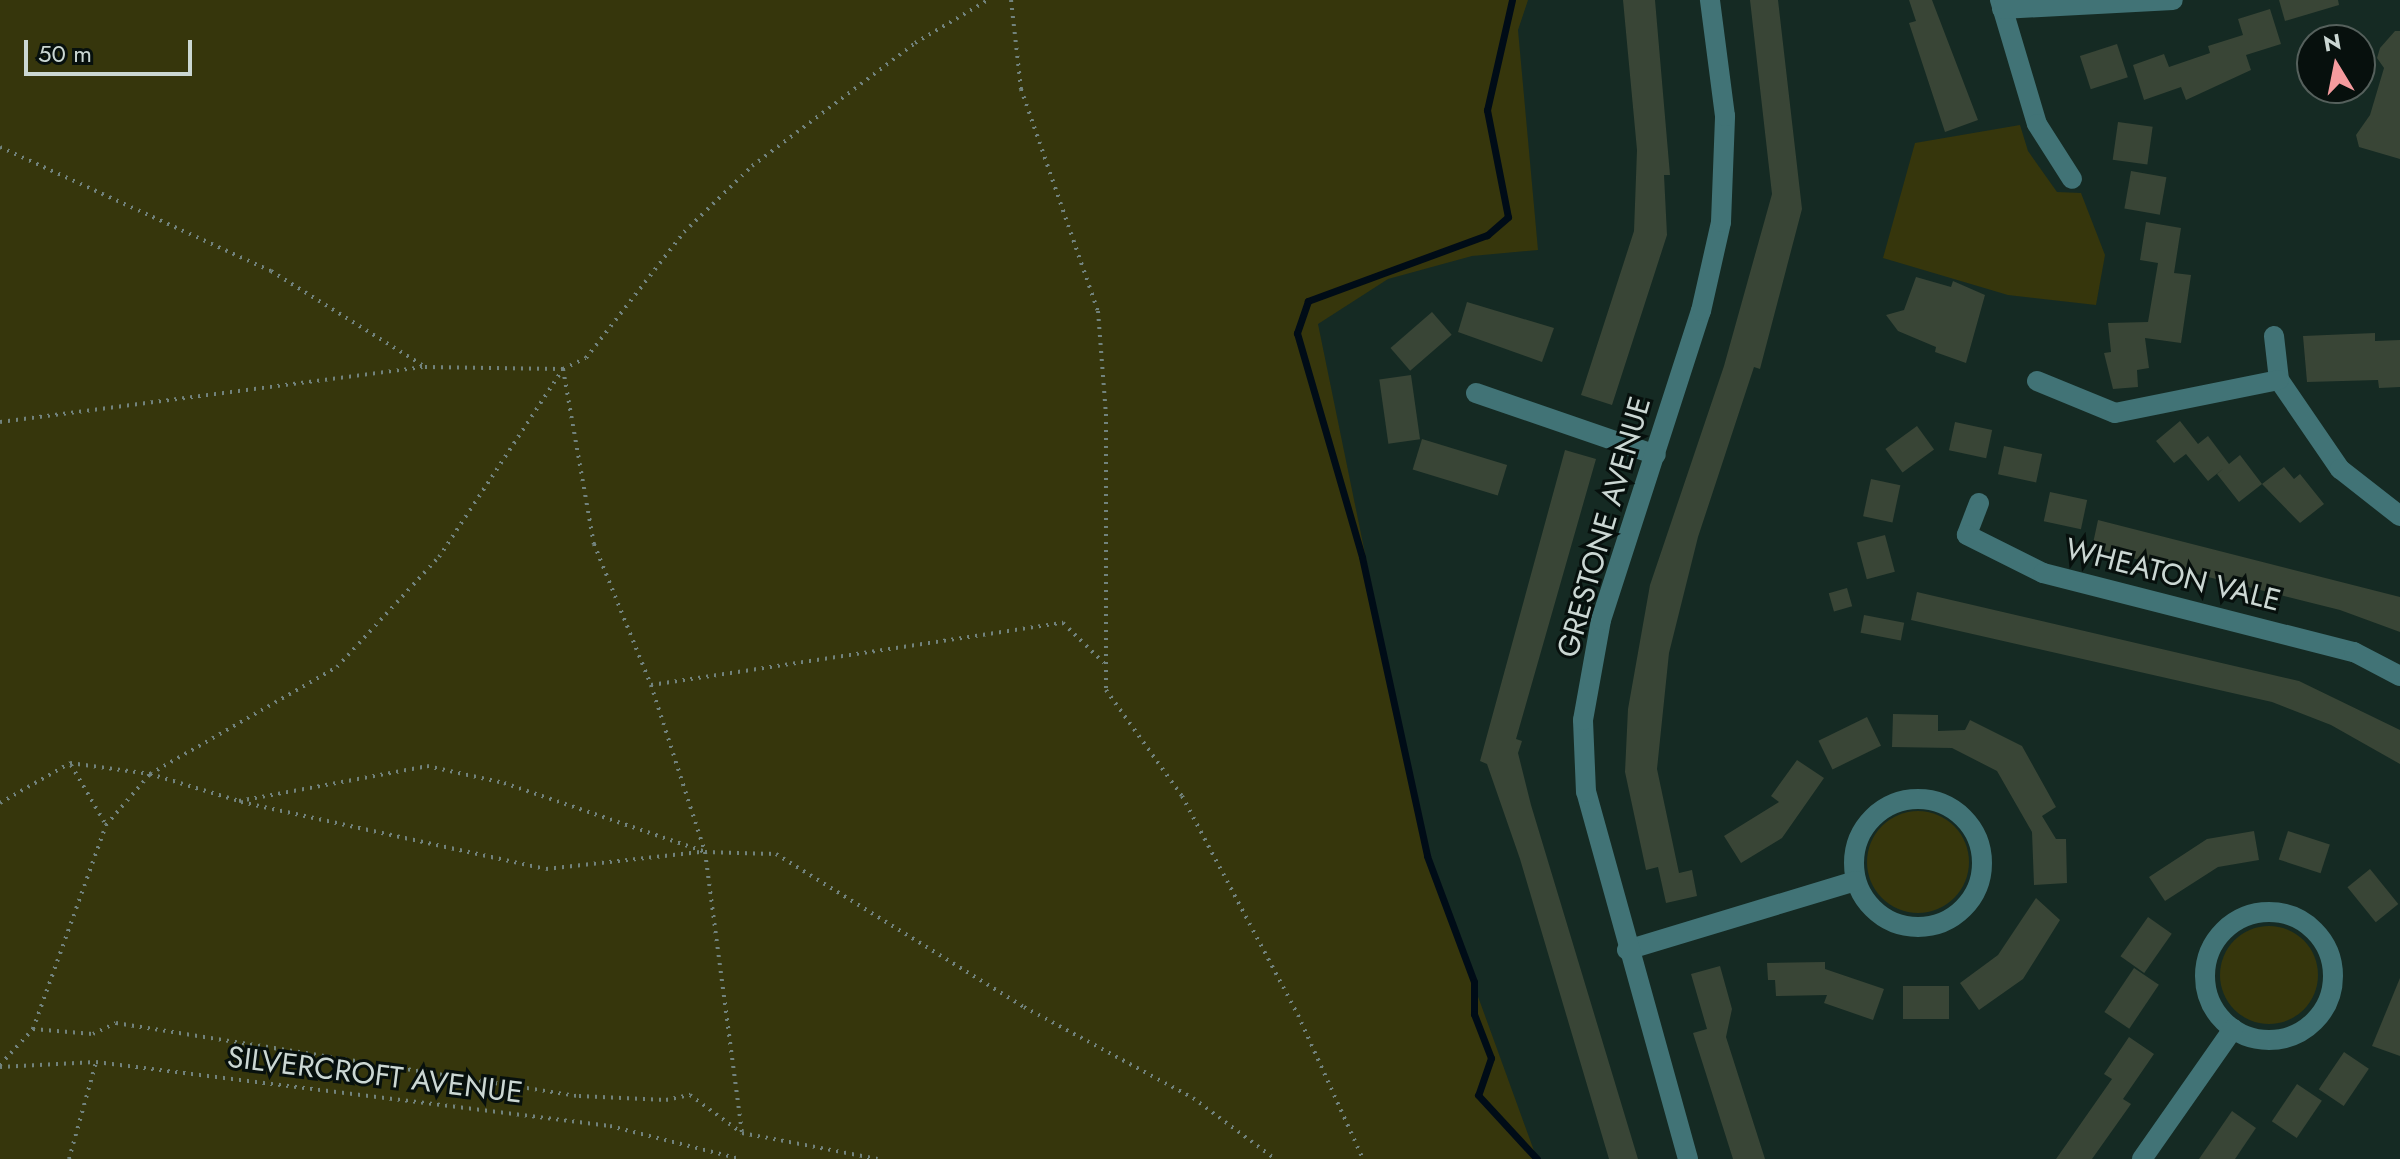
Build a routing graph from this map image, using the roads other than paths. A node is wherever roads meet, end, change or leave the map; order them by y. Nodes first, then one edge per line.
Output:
1 (1710, 0) edge
2 (2173, 0) edge
3 (2001, 5) edge
4 (2072, 179) dead end
5 (2274, 336) dead end
6 (2279, 380) junction
7 (2037, 381) dead end
8 (1476, 393) dead end
9 (1656, 455) junction
10 (1979, 503) dead end
11 (2400, 516) edge
12 (2400, 676) edge
13 (1856, 881) junction
14 (1627, 950) junction
15 (2233, 1029) junction
16 (1688, 1159) edge
17 (2142, 1159) edge

1 - 9 street, GRESTONE AVENUE
2 - 3 street
3 - 4 street
5 - 6 street
6 - 7 street
6 - 11 street
8 - 9 street
9 - 14 street, GRESTONE AVENUE
10 - 12 street, WHEATON VALE
13 - 13 street
13 - 14 street
14 - 16 street, GRESTONE AVENUE
15 - 15 street
15 - 17 street

